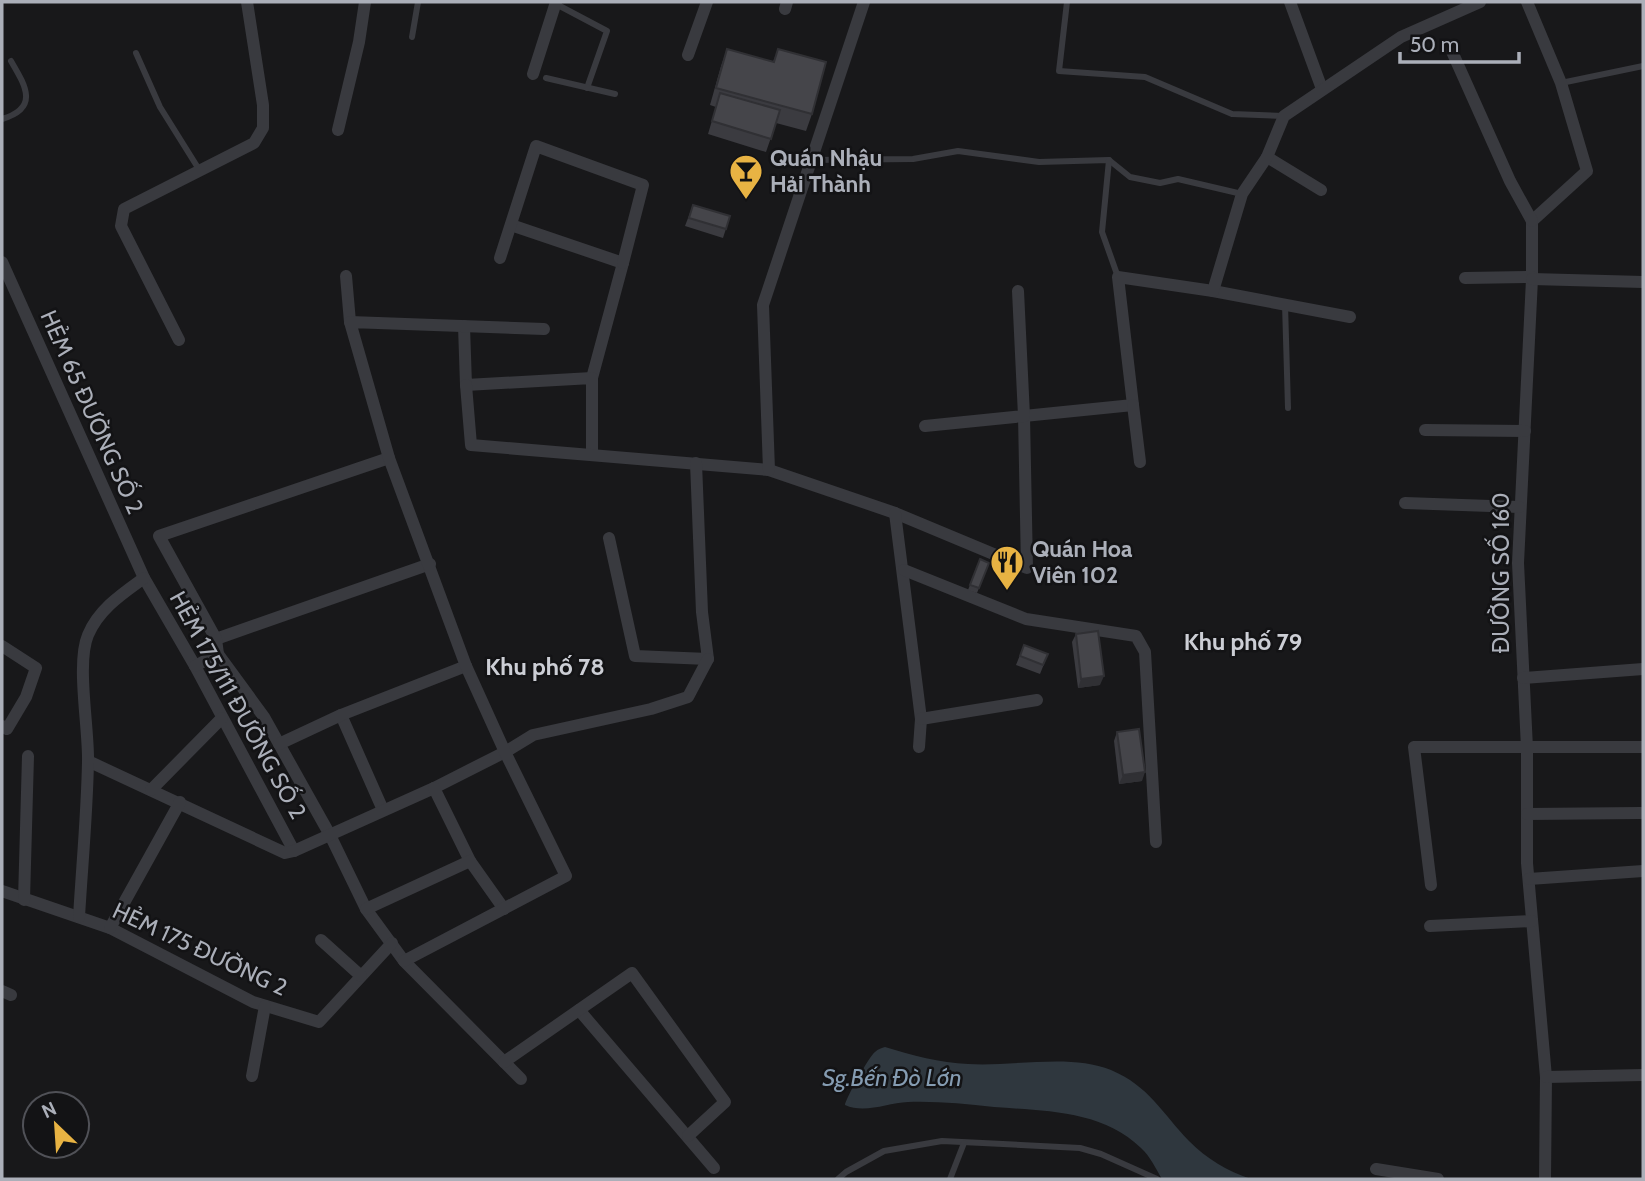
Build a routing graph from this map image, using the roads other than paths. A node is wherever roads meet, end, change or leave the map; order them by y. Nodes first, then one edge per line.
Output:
1 (247, 2) edge
2 (365, 2) edge
3 (418, 2) edge
4 (707, 2) edge
5 (864, 2) edge
6 (1067, 2) edge
7 (1290, 2) edge
8 (1480, 2) edge
9 (1527, 2) edge
10 (555, 3) edge
11 (412, 37) dead end
12 (1450, 47) dead end
13 (136, 53) dead end
14 (688, 55) dead end
15 (11, 61) dead end
16 (1643, 66) edge
17 (533, 74) dead end
18 (547, 78) dead end
19 (1561, 83) junction
20 (587, 88) junction
21 (1322, 89) junction
22 (615, 94) dead end
23 (1284, 116) junction
24 (2, 119) edge
25 (338, 130) dead end
26 (1267, 157) junction
27 (810, 160) junction
28 (1109, 160) junction
29 (200, 171) junction
30 (1321, 190) dead end
31 (1242, 194) junction
32 (1531, 221) junction
33 (511, 225) junction
34 (500, 258) dead end
35 (2, 262) edge
36 (623, 263) junction
37 (346, 276) dead end
38 (1118, 277) junction
39 (1465, 278) dead end
40 (1532, 278) junction
41 (1643, 282) edge
42 (1213, 290) junction
43 (1018, 291) dead end
44 (1285, 304) junction
45 (1350, 317) dead end
46 (349, 322) junction
47 (464, 326) junction
48 (544, 328) dead end
49 (179, 340) dead end
50 (592, 378) junction
51 (466, 385) junction
52 (1133, 405) junction
53 (1288, 408) dead end
54 (1024, 416) junction
55 (925, 426) dead end
56 (1425, 430) dead end
57 (1525, 431) junction
58 (592, 454) junction
59 (389, 458) junction
60 (1140, 462) dead end
61 (696, 463) junction
62 (769, 470) junction
63 (1405, 503) dead end
64 (1519, 507) junction
65 (895, 513) junction
66 (609, 538) dead end
67 (430, 564) junction
68 (904, 570) junction
69 (144, 578) junction
70 (216, 639) junction
71 (2, 646) edge
72 (218, 654) junction
73 (708, 659) junction
74 (195, 666) junction
75 (466, 666) junction
76 (1643, 669) edge
77 (1523, 678) junction
78 (1037, 700) dead end
79 (341, 715) junction
80 (222, 718) junction
81 (921, 719) junction
82 (2, 726) edge
83 (279, 744) junction
84 (919, 747) dead end
85 (1643, 747) edge
86 (1527, 748) junction
87 (505, 752) junction
88 (28, 756) dead end
89 (88, 761) junction
90 (434, 788) junction
91 (151, 790) junction
92 (180, 802) junction
93 (383, 810) junction
94 (1641, 813) dead end
95 (1527, 814) junction
96 (330, 835) junction
97 (1156, 842) dead end
98 (297, 850) junction
99 (470, 861) junction
100 (1643, 871) edge
101 (1529, 878) junction
102 (1431, 885) dead end
103 (2, 891) edge
104 (24, 900) junction
105 (366, 909) junction
106 (504, 909) junction
107 (79, 917) junction
108 (1532, 921) junction
109 (1430, 926) dead end
110 (110, 928) junction
111 (321, 940) dead end
112 (392, 943) junction
113 (404, 961) junction
114 (361, 976) junction
115 (265, 1006) junction
116 (579, 1010) junction
117 (504, 1062) junction
118 (1643, 1075) edge
119 (252, 1076) dead end
120 (1546, 1077) junction
121 (521, 1079) dead end
122 (688, 1136) junction
123 (964, 1143) junction
124 (714, 1168) dead end
125 (1376, 1169) dead end
126 (838, 1179) edge
127 (950, 1179) edge
128 (1157, 1179) edge
129 (1438, 1179) edge
130 (1545, 1179) edge

1 - 29 street
2 - 25 street
3 - 11 lane
4 - 14 street
5 - 27 street
6 - 23 lane
7 - 21 street
8 - 21 street
9 - 19 street
10 - 17 street
10 - 20 lane
12 - 32 street
13 - 29 lane
15 - 24 lane
16 - 19 lane
18 - 20 lane
19 - 32 street
20 - 22 lane
21 - 23 street
23 - 26 street
26 - 30 street
26 - 31 street
27 - 28 lane
27 - 62 street
28 - 31 lane
28 - 38 lane
29 - 49 street
31 - 42 street
32 - 40 street, ĐƯỜNG SỐ 160
33 - 34 street
33 - 36 street
33 - 36 street
35 - 69 street, HẺM 65 ĐƯỜNG SỐ 2
36 - 50 street
37 - 46 street
38 - 42 street
38 - 52 street
39 - 40 street
40 - 41 street
40 - 57 street, ĐƯỜNG SỐ 160
42 - 44 street
43 - 54 street
44 - 45 street
44 - 53 lane
46 - 47 street
46 - 59 street
47 - 48 street
47 - 51 street
50 - 51 street
50 - 58 street
51 - 58 street
52 - 54 street
52 - 60 street
54 - 55 street
54 - 65 street
56 - 57 street
57 - 64 street, ĐƯỜNG SỐ 160
58 - 61 street
59 - 67 street
59 - 70 street
61 - 62 street
61 - 73 street
62 - 65 street
63 - 64 street
64 - 77 street, ĐƯỜNG SỐ 160
65 - 68 street
66 - 73 street
67 - 70 street
67 - 75 street
68 - 81 street
68 - 97 street
69 - 74 street, HẺM 175/111 ĐƯỜNG SỐ 2
69 - 89 street
70 - 72 street
71 - 82 street
72 - 74 street
72 - 83 street
73 - 87 street
74 - 80 street, HẺM 175/111 ĐƯỜNG SỐ 2
75 - 79 street
75 - 87 street
76 - 77 street
77 - 86 street, ĐƯỜNG SỐ 160
78 - 81 street
79 - 83 street
79 - 93 street
80 - 91 street
80 - 98 street, HẺM 175/111 ĐƯỜNG SỐ 2
81 - 84 street
83 - 96 street
85 - 86 street
86 - 95 street, ĐƯỜNG SỐ 160
86 - 102 street
87 - 90 street
87 - 106 street
88 - 104 street
89 - 91 street
89 - 107 street
90 - 93 street
90 - 99 street
91 - 92 street
92 - 98 street
92 - 110 street
93 - 96 street
94 - 95 street
95 - 101 street, ĐƯỜNG SỐ 160
96 - 98 street
96 - 105 street
99 - 105 street
99 - 106 street
100 - 101 street
101 - 108 street, ĐƯỜNG SỐ 160
103 - 104 street, HẺM 175 ĐƯỜNG 2
104 - 107 street, HẺM 175 ĐƯỜNG 2
105 - 112 street
106 - 113 street
107 - 110 street, HẺM 175 ĐƯỜNG 2
108 - 109 street
108 - 120 street, ĐƯỜNG SỐ 160
110 - 115 street, HẺM 175 ĐƯỜNG 2
111 - 114 street
112 - 113 street
112 - 114 street, HẺM 175 ĐƯỜNG 2
113 - 117 street
114 - 115 street, HẺM 175 ĐƯỜNG 2
115 - 119 street
116 - 117 street
116 - 122 street
116 - 122 street
117 - 121 street
118 - 120 street
120 - 130 street, ĐƯỜNG SỐ 160
122 - 124 street
123 - 126 lane
123 - 127 lane
123 - 128 lane
125 - 129 street

